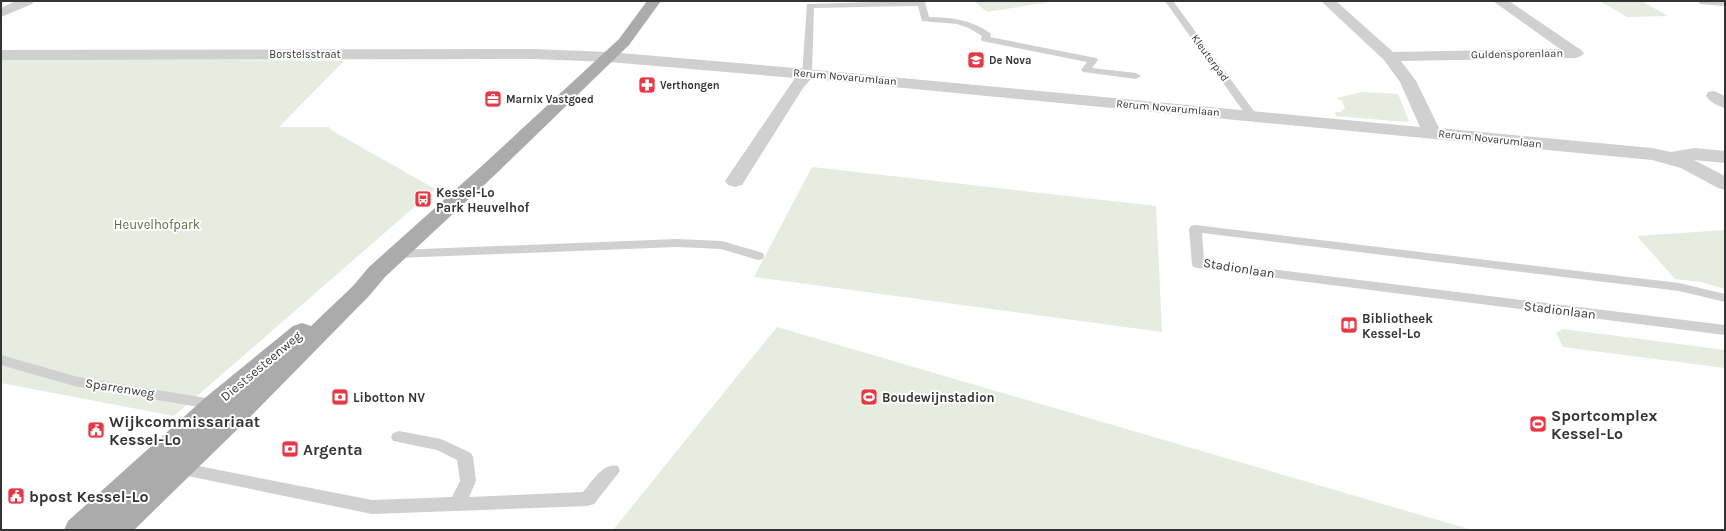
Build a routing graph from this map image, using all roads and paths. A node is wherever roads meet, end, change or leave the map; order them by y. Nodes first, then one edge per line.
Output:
1 (27, 1) edge
2 (654, 1) edge
3 (1168, 1) edge
4 (1328, 1) edge
5 (1500, 1) edge
6 (1704, 1) edge
7 (1725, 2) edge
8 (912, 3) edge
9 (1, 13) edge
10 (1, 54) edge
11 (1389, 56) junction
12 (609, 57) junction
13 (807, 74) junction
14 (1136, 76) dead end
15 (1252, 116) junction
16 (1432, 133) junction
17 (1725, 157) edge
18 (1671, 158) junction
19 (735, 181) dead end
20 (1725, 184) edge
21 (397, 254) junction
22 (758, 256) dead end
23 (377, 272) junction
24 (1725, 298) edge
25 (1725, 330) edge
26 (1, 360) edge
27 (216, 404) junction
28 (242, 409) junction
29 (399, 437) dead end
30 (153, 462) junction
31 (180, 468) junction
32 (612, 471) dead end
33 (457, 504) junction
34 (79, 530) edge
35 (114, 530) edge

1 - 9 street
2 - 12 main road, Diestsesteenweg
3 - 15 lane, Kleuterpad
4 - 11 street
5 - 11 street, Guldensporenlaan
6 - 7 street
8 - 13 lane
8 - 14 lane
10 - 12 street, Borstelsstraat
11 - 16 street
12 - 13 street, Rerum Novarumlaan
12 - 21 main road, Diestsesteenweg
13 - 15 street, Rerum Novarumlaan
13 - 19 street
15 - 16 street, Rerum Novarumlaan
16 - 18 street, Rerum Novarumlaan
17 - 18 street, Rerum Novarumlaan
18 - 20 street
21 - 22 lane
21 - 23 main road, Diestsesteenweg
23 - 27 main road, Diestsesteenweg
23 - 28 main road, Diestsesteenweg
24 - 25 lane, Stadionlaan
26 - 27 lane, Sparrenweg
27 - 28 lane, Sparrenweg
27 - 30 main road, Diestsesteenweg
28 - 31 main road, Diestsesteenweg
29 - 33 lane
30 - 31 lane
30 - 34 main road, Diestsesteenweg
31 - 33 lane
31 - 35 main road, Diestsesteenweg
32 - 33 lane

